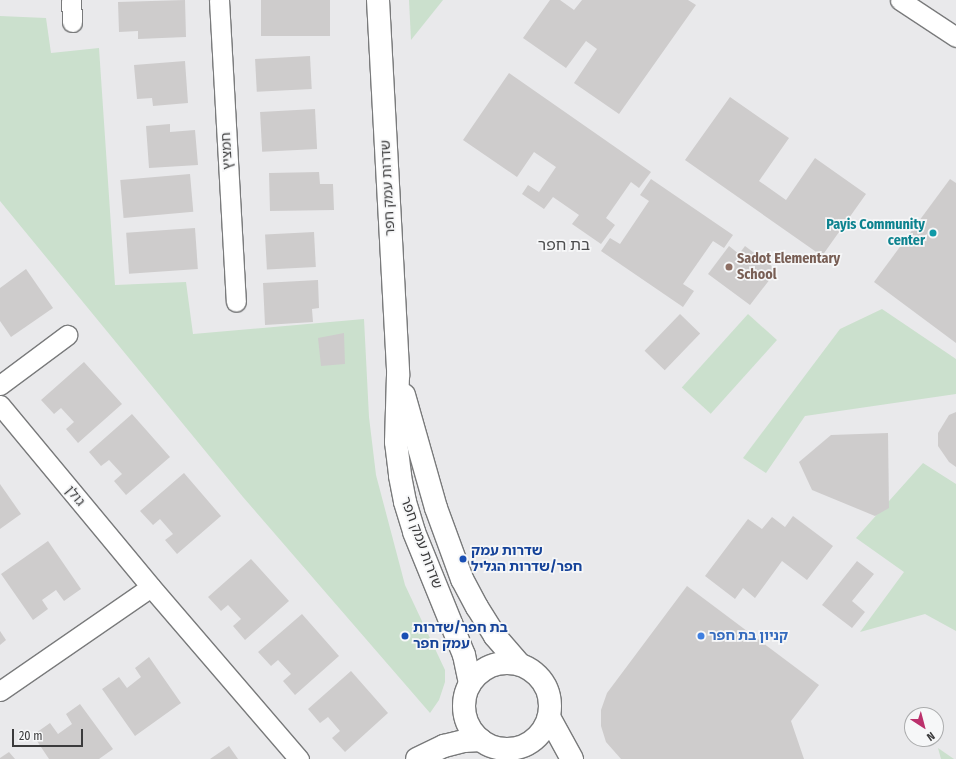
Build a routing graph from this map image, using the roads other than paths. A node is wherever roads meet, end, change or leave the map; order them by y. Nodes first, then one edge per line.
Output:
1 (71, 0) edge
2 (220, 0) edge
3 (378, 0) edge
4 (900, 0) edge
5 (72, 22) dead end
6 (956, 37) edge
7 (236, 302) dead end
8 (67, 335) dead end
9 (398, 375) junction
10 (0, 385) edge
11 (0, 405) edge
12 (151, 587) junction
13 (519, 664) junction
14 (470, 683) junction
15 (0, 691) edge
16 (463, 710) junction
17 (549, 717) junction
18 (496, 749) edge
19 (421, 756) edge
20 (299, 759) edge
21 (572, 759) edge

1 - 5 street
2 - 7 street, חמציץ
3 - 9 street, שדרות עמק חפר
4 - 6 street
8 - 10 street
9 - 13 street, שדרות עמק חפר
9 - 14 street, שדרות עמק חפר
11 - 12 street, גולן
12 - 15 street
12 - 20 street, גולן
13 - 14 street
13 - 17 street
14 - 16 street
16 - 18 street
16 - 19 street
17 - 18 street
17 - 21 street
18 - 19 street

